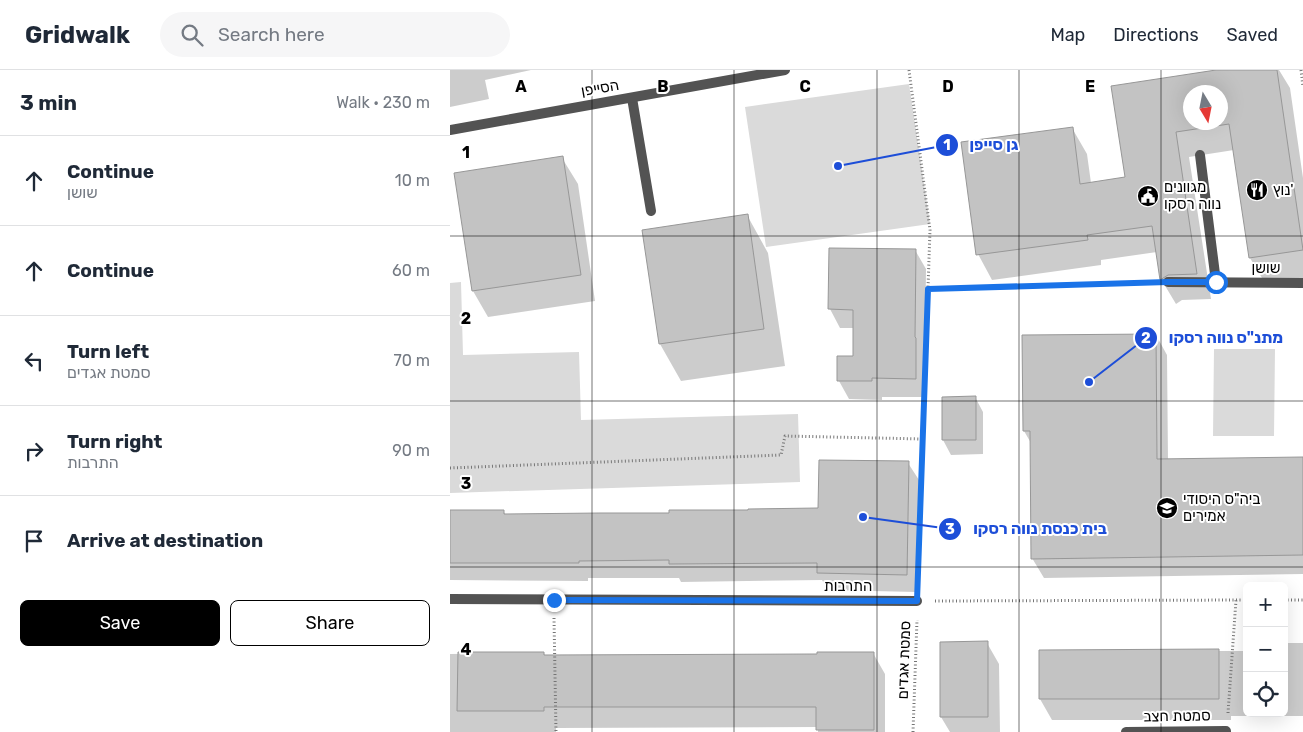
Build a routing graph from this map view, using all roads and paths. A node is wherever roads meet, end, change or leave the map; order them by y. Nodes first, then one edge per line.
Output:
1 (785, 70) edge
2 (909, 70) edge
3 (1301, 70) edge
4 (1303, 88) edge
5 (632, 98) junction
6 (450, 130) edge
7 (1200, 155) dead end
8 (651, 210) dead end
9 (1168, 282) joint
10 (1216, 282) junction
11 (1303, 283) edge
12 (928, 289) junction
13 (923, 439) junction
14 (450, 468) edge
15 (450, 599) edge
16 (554, 600) junction
17 (1236, 600) junction
18 (1243, 600) edge
19 (1288, 600) edge
20 (1303, 600) edge
21 (917, 601) junction
22 (1226, 731) edge
23 (556, 732) edge
24 (913, 732) edge
25 (1126, 732) edge

1 - 5 street, הסייפן
2 - 12 path, סמטת אגדים
3 - 4 path
5 - 6 street, הסייפן
5 - 8 street
7 - 10 street
9 - 10 street, שושן
9 - 12 path
10 - 11 street, שושן
12 - 13 path, סמטת אגדים
13 - 14 path
13 - 21 path, סמטת אגדים
15 - 16 street, התרבות
16 - 21 street, התרבות
16 - 23 path
17 - 18 path
17 - 21 path
17 - 22 path
19 - 20 path
21 - 24 path, סמטת אגדים
22 - 25 street, סמטת חצב

